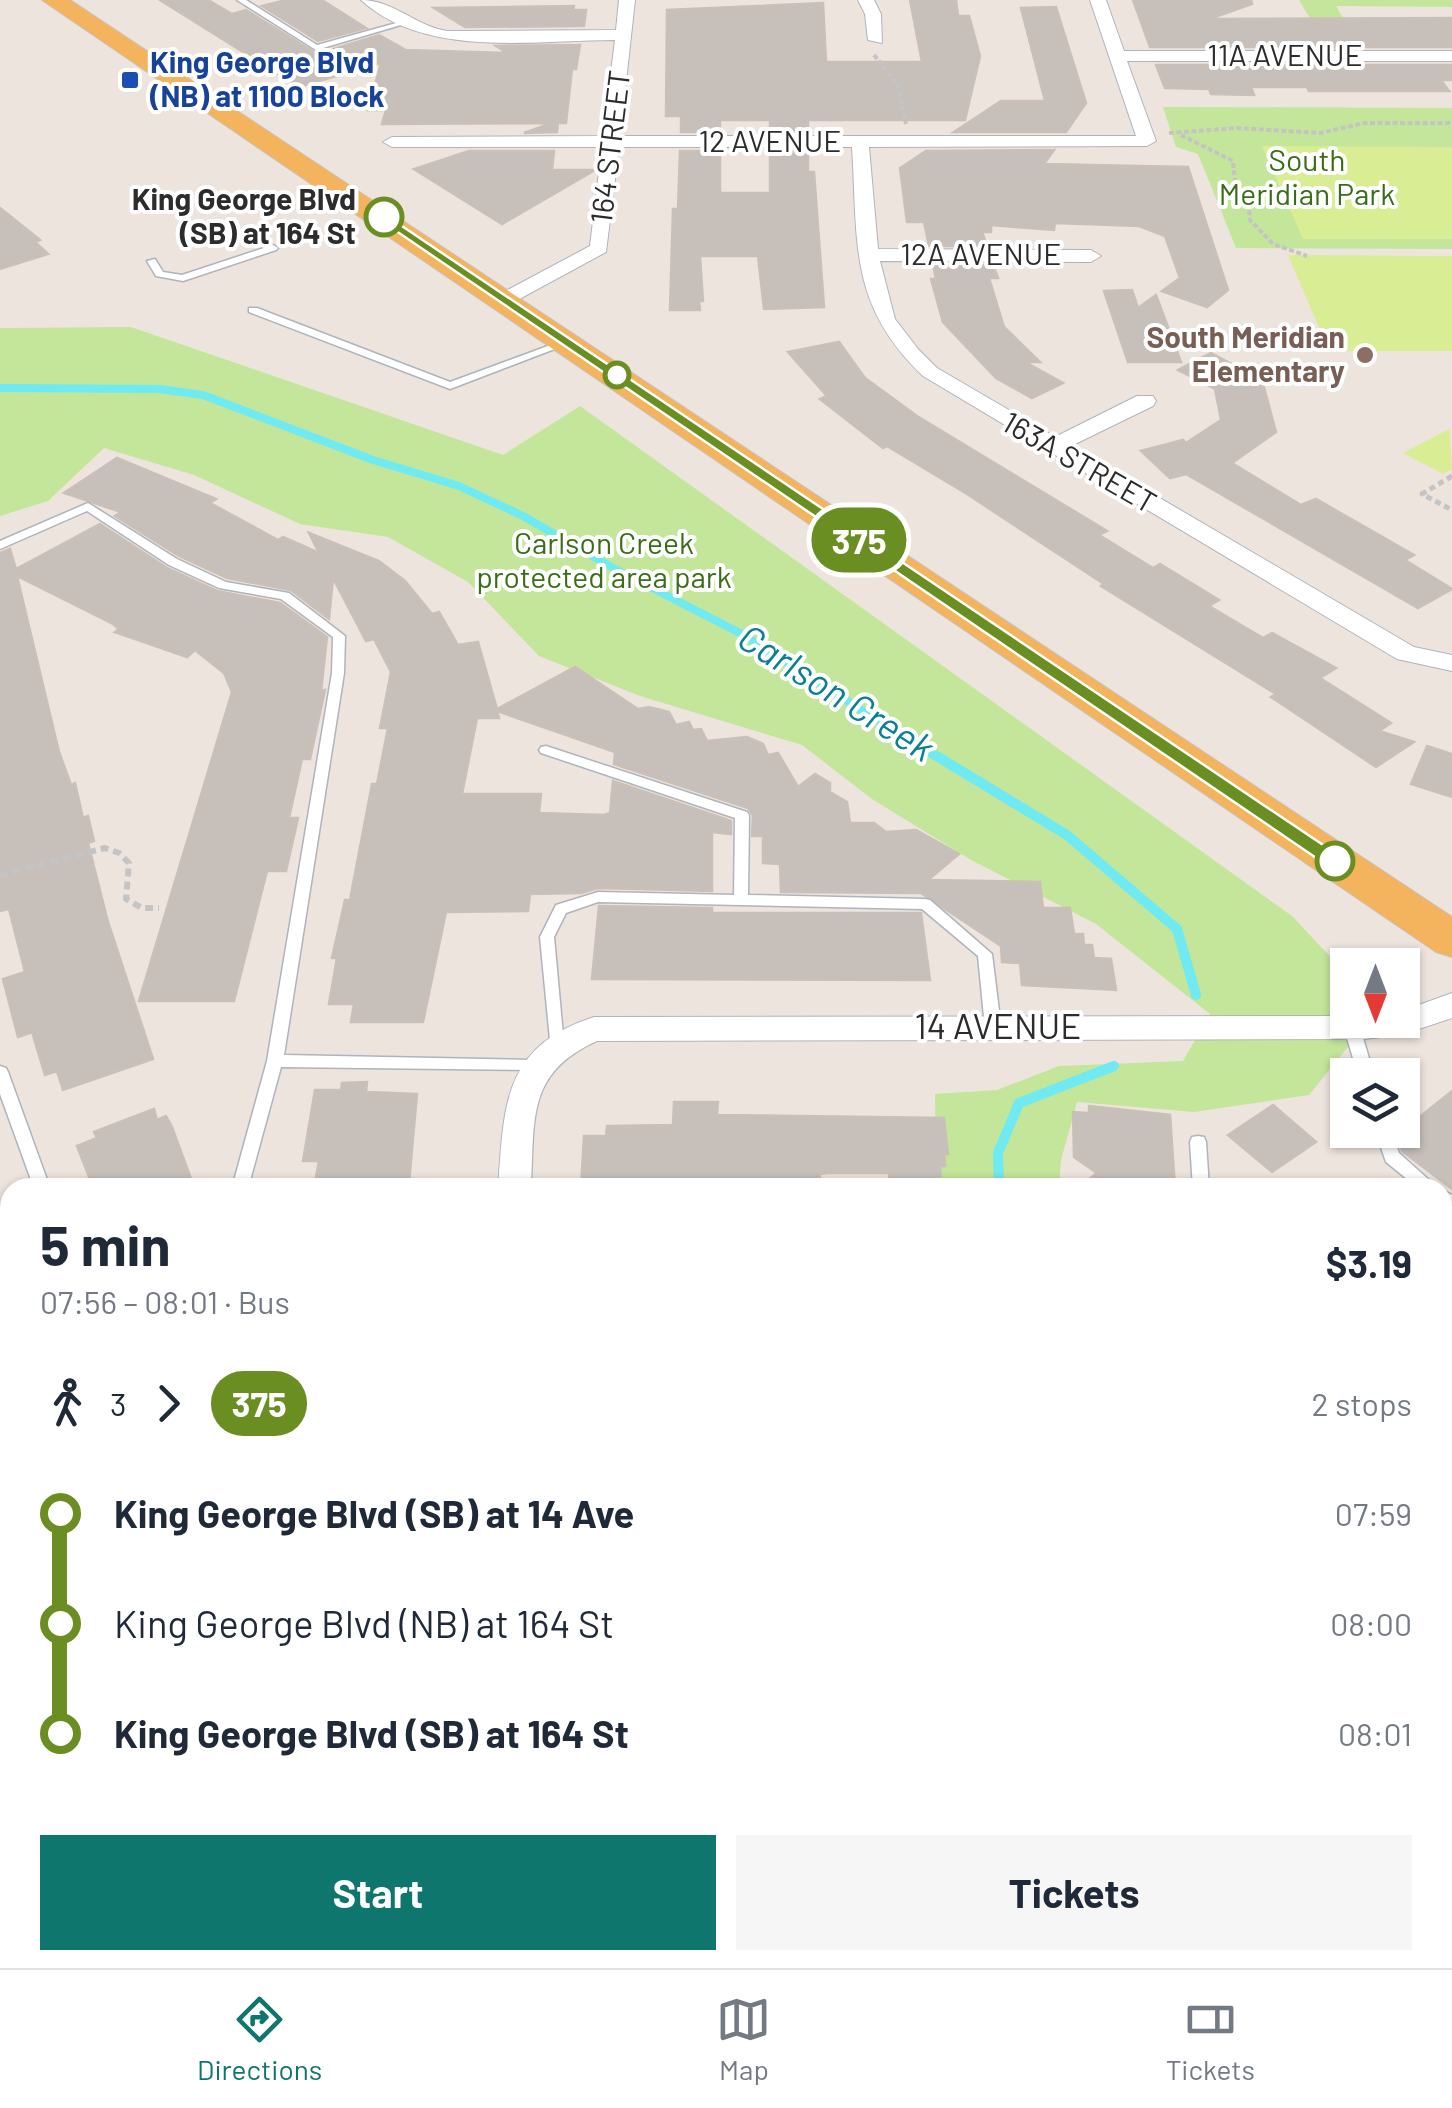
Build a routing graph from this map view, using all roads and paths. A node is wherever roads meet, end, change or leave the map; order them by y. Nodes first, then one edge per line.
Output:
1 (54, 0) edge
2 (241, 0) edge
3 (369, 0) edge
4 (627, 0) edge
5 (866, 0) edge
6 (1098, 0) edge
7 (407, 22) junction
8 (623, 35) junction
9 (876, 40) joint
10 (1117, 56) junction
11 (1452, 56) edge
12 (1452, 122) edge
13 (1176, 133) junction
14 (1155, 138) junction
15 (392, 142) dead end
16 (612, 142) junction
17 (860, 142) junction
18 (910, 142) junction
19 (273, 248) dead end
20 (872, 255) junction
21 (1091, 256) dead end
22 (1307, 256) dead end
23 (152, 260) dead end
24 (506, 299) junction
25 (253, 310) dead end
26 (568, 342) junction
27 (1145, 401) dead end
28 (1052, 447) junction
29 (1452, 476) edge
30 (1452, 510) edge
31 (0, 545) edge
32 (1452, 663) edge
33 (546, 750) dead end
34 (0, 876) edge
35 (741, 900) junction
36 (160, 908) dead end
37 (1452, 940) edge
38 (1452, 1004) edge
39 (1420, 1018) edge
40 (993, 1026) junction
41 (1330, 1028) edge
42 (545, 1055) junction
43 (276, 1061) junction
44 (0, 1072) edge
45 (1198, 1142) dead end
46 (1389, 1148) edge
47 (38, 1178) edge
48 (243, 1178) edge
49 (515, 1178) edge
50 (1200, 1178) edge
51 (1418, 1178) edge

1 - 24 main road
2 - 7 lane
3 - 7 street
4 - 8 street, 164 STREET
5 - 9 street
6 - 10 street
7 - 8 street
8 - 16 street, 164 STREET
9 - 18 path
10 - 11 street, 11A AVENUE
10 - 14 street
12 - 13 path
13 - 14 path
13 - 22 path
14 - 18 street, 12 AVENUE
15 - 16 street, 12 AVENUE
16 - 17 street, 12 AVENUE
16 - 24 street, 164 STREET
17 - 18 street, 12 AVENUE
17 - 20 street, 163A STREET
19 - 23 lane
20 - 21 street, 12A AVENUE
20 - 28 street, 163A STREET
24 - 26 main road
25 - 26 lane
26 - 37 main road
27 - 28 street
28 - 32 street, 163A STREET
29 - 30 path
31 - 43 lane
33 - 35 lane
34 - 36 path
35 - 40 lane
35 - 42 lane
38 - 39 street, 14 AVENUE
40 - 41 street, 14 AVENUE
40 - 42 street, 14 AVENUE
42 - 43 lane
42 - 49 street
43 - 48 lane
44 - 47 lane
45 - 50 lane
46 - 51 lane

